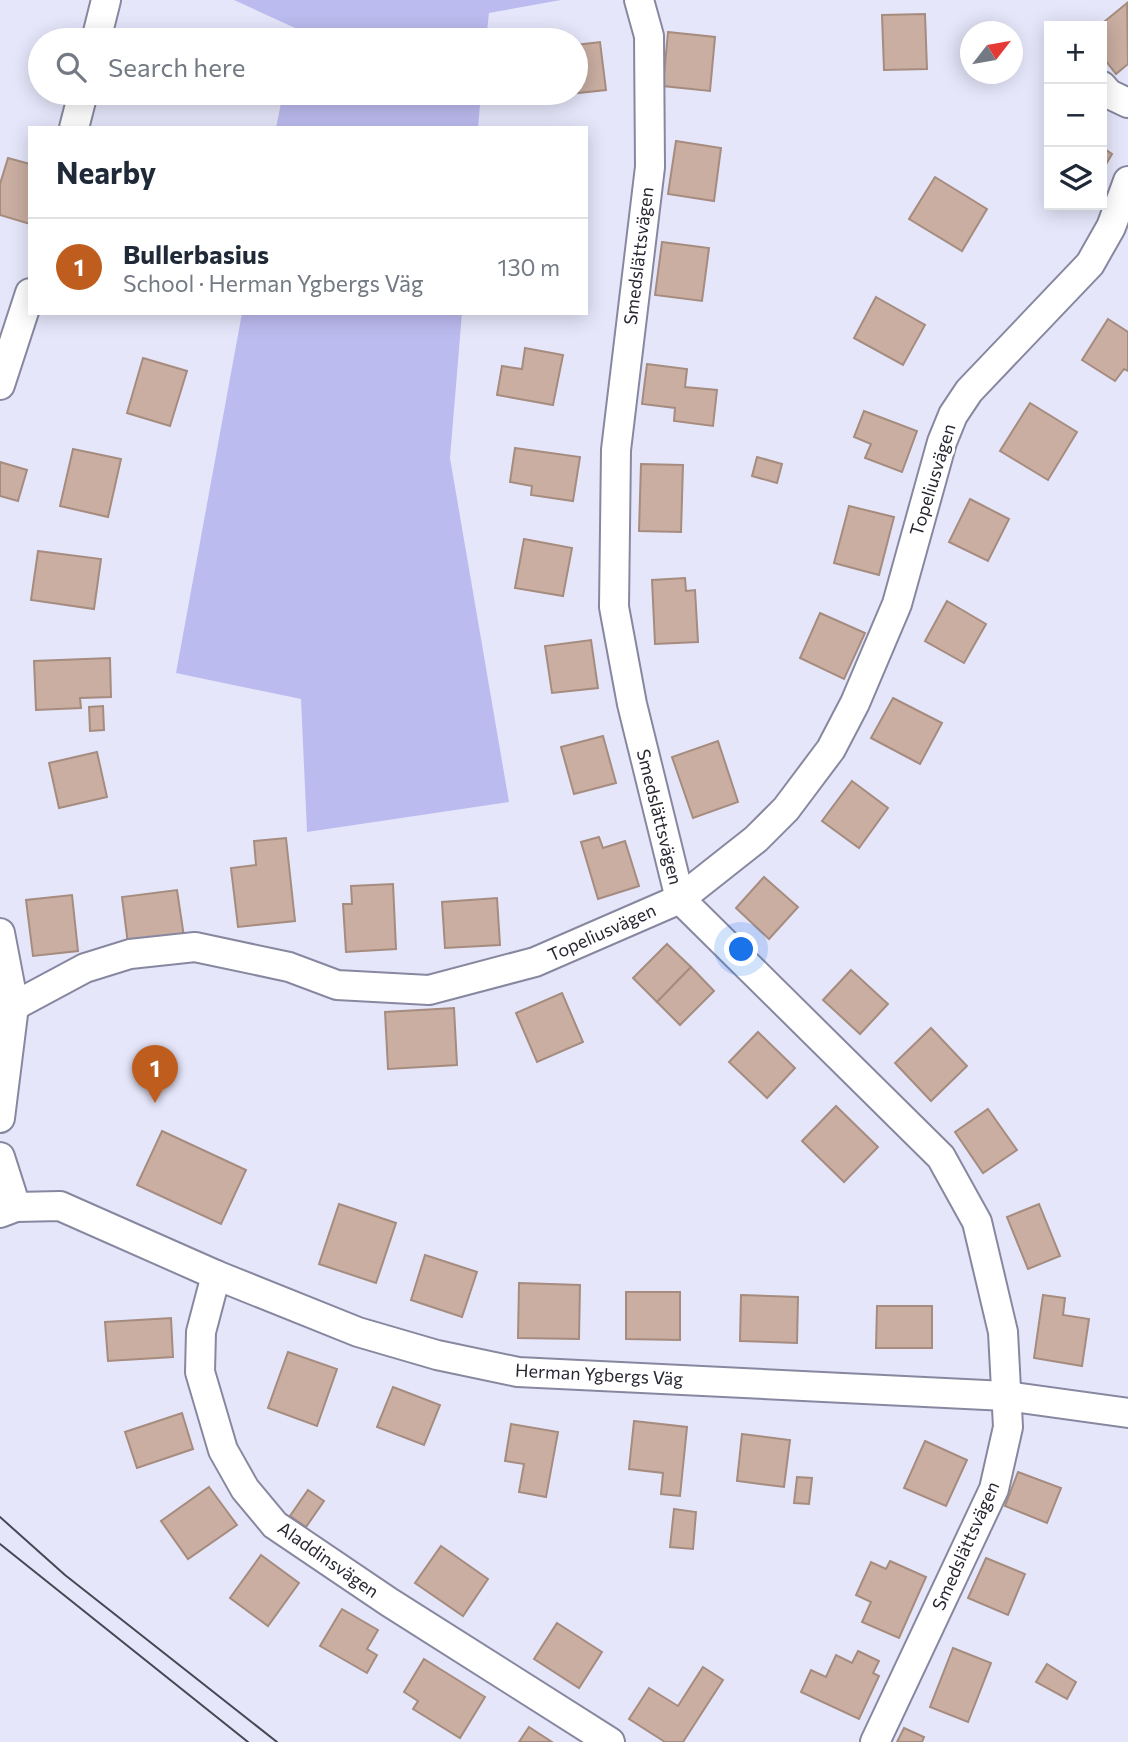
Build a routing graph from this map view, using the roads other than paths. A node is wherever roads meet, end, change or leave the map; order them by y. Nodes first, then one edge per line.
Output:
1 (106, 0) edge
2 (639, 0) edge
3 (99, 28) edge
4 (1107, 92) edge
5 (1128, 103) edge
6 (80, 105) edge
7 (75, 126) edge
8 (1128, 181) edge
9 (28, 298) edge
10 (0, 385) edge
11 (680, 900) junction
12 (0, 933) edge
13 (14, 1006) junction
14 (0, 1118) edge
15 (0, 1157) edge
16 (8, 1210) edge
17 (216, 1275) junction
18 (1006, 1396) junction
19 (1128, 1413) edge
20 (610, 1742) edge
21 (875, 1742) edge

1 - 3 street
2 - 11 street, Smedslättsvägen
4 - 5 street
6 - 7 street
8 - 11 street, Topeliusvägen
9 - 10 street
11 - 13 street, Topeliusvägen
11 - 18 street, Smedslättsvägen
12 - 13 street
13 - 14 street
15 - 16 street
16 - 17 street, Herman Ygbergs Väg
17 - 18 street, Herman Ygbergs Väg
17 - 20 street, Aladdinsvägen
18 - 19 street, Herman Ygbergs Väg
18 - 21 street, Smedslättsvägen

